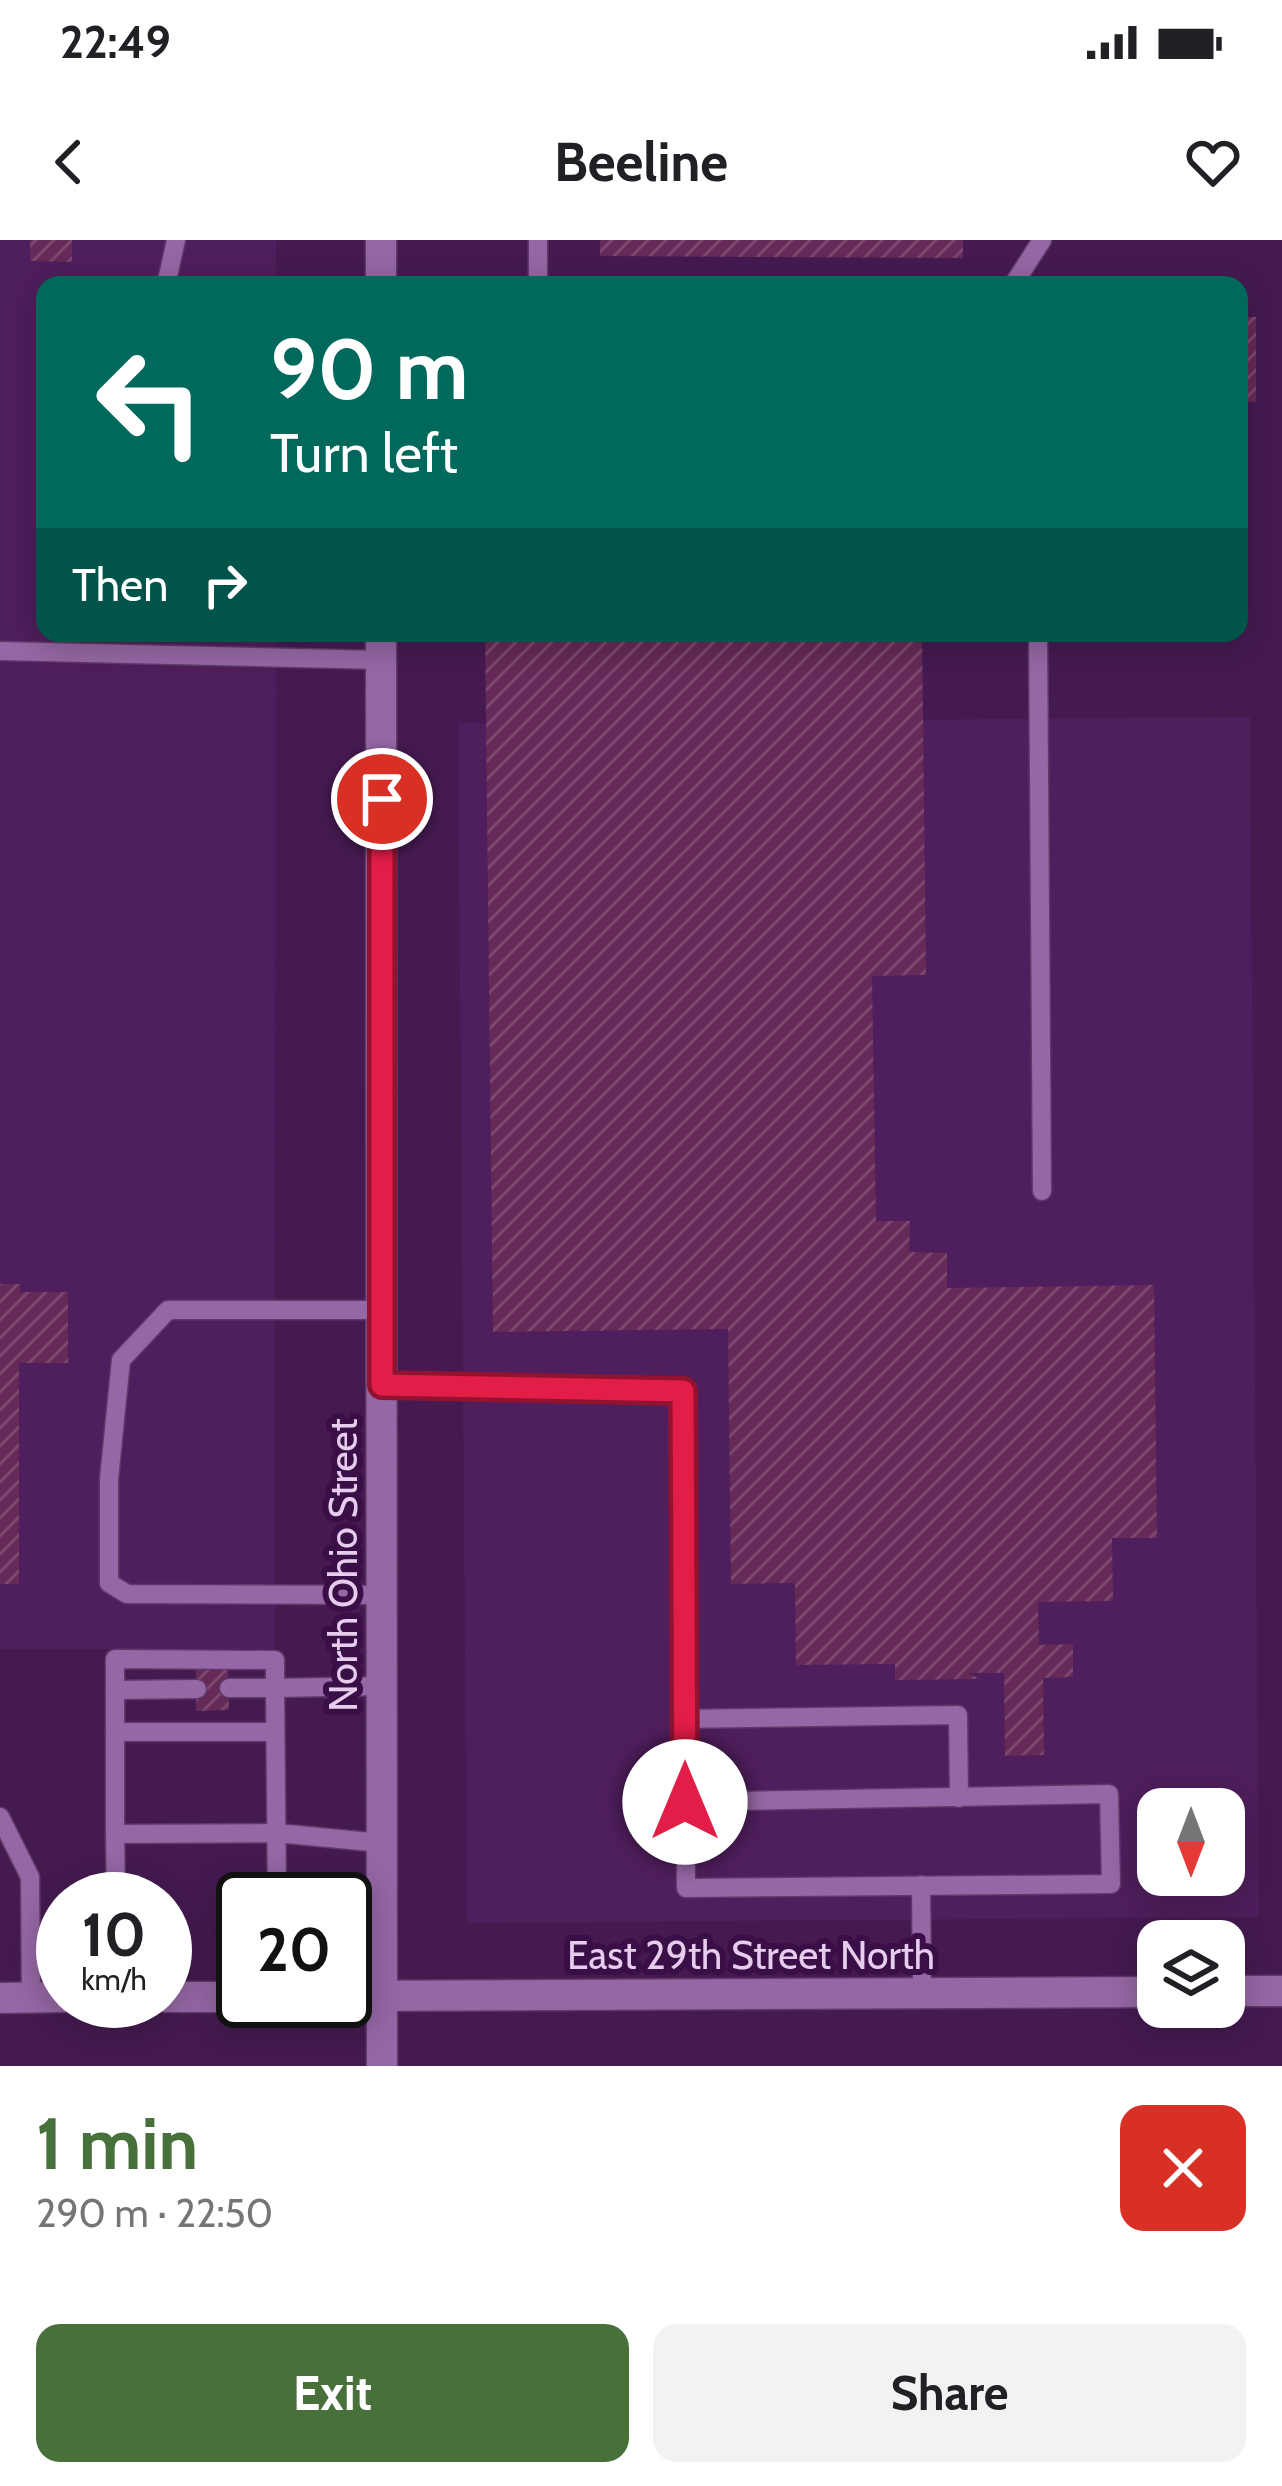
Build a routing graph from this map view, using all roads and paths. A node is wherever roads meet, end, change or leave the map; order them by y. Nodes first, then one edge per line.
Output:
1 (176, 240) edge
2 (380, 240) edge
3 (538, 240) edge
4 (1042, 240) edge
5 (168, 276) edge
6 (381, 276) edge
7 (538, 276) edge
8 (1019, 276) edge
9 (1038, 642) edge
10 (381, 646) edge
11 (0, 651) edge
12 (1042, 1191) dead end
13 (382, 1310) junction
14 (382, 1385) junction
15 (383, 1595) junction
16 (381, 1686) junction
17 (229, 1688) dead end
18 (275, 1688) junction
19 (197, 1689) dead end
20 (115, 1690) junction
21 (684, 1719) junction
22 (115, 1732) junction
23 (275, 1732) junction
24 (958, 1798) junction
25 (685, 1802) junction
26 (0, 1818) edge
27 (277, 1833) junction
28 (116, 1834) junction
29 (381, 1844) junction
30 (116, 1872) edge
31 (277, 1872) edge
32 (921, 1886) junction
33 (1245, 1991) edge
34 (1282, 1991) edge
35 (1137, 1992) edge
36 (922, 1993) junction
37 (372, 1996) edge
38 (382, 1996) junction
39 (15, 1998) edge
40 (382, 2066) edge

1 - 5 lane
2 - 6 street
3 - 7 lane
4 - 8 lane
9 - 12 lane
10 - 11 lane
10 - 13 street, North Ohio Street
13 - 14 street, North Ohio Street
13 - 15 lane
14 - 15 street, North Ohio Street
14 - 21 lane
15 - 16 street, North Ohio Street
16 - 18 lane
16 - 29 street, North Ohio Street
17 - 18 lane
18 - 20 lane
18 - 23 lane
19 - 20 lane
20 - 22 lane
21 - 24 lane
21 - 25 lane
22 - 23 lane
22 - 28 lane
23 - 27 lane
24 - 25 lane
24 - 32 lane
25 - 32 lane
26 - 39 lane
27 - 28 lane
27 - 29 lane
27 - 31 lane
28 - 30 lane
29 - 38 street, North Ohio Street
32 - 36 lane
33 - 34 street
35 - 36 street, East 29th Street North
36 - 38 street, East 29th Street North
37 - 38 street, East 29th Street North
38 - 40 street, North Ohio Street

